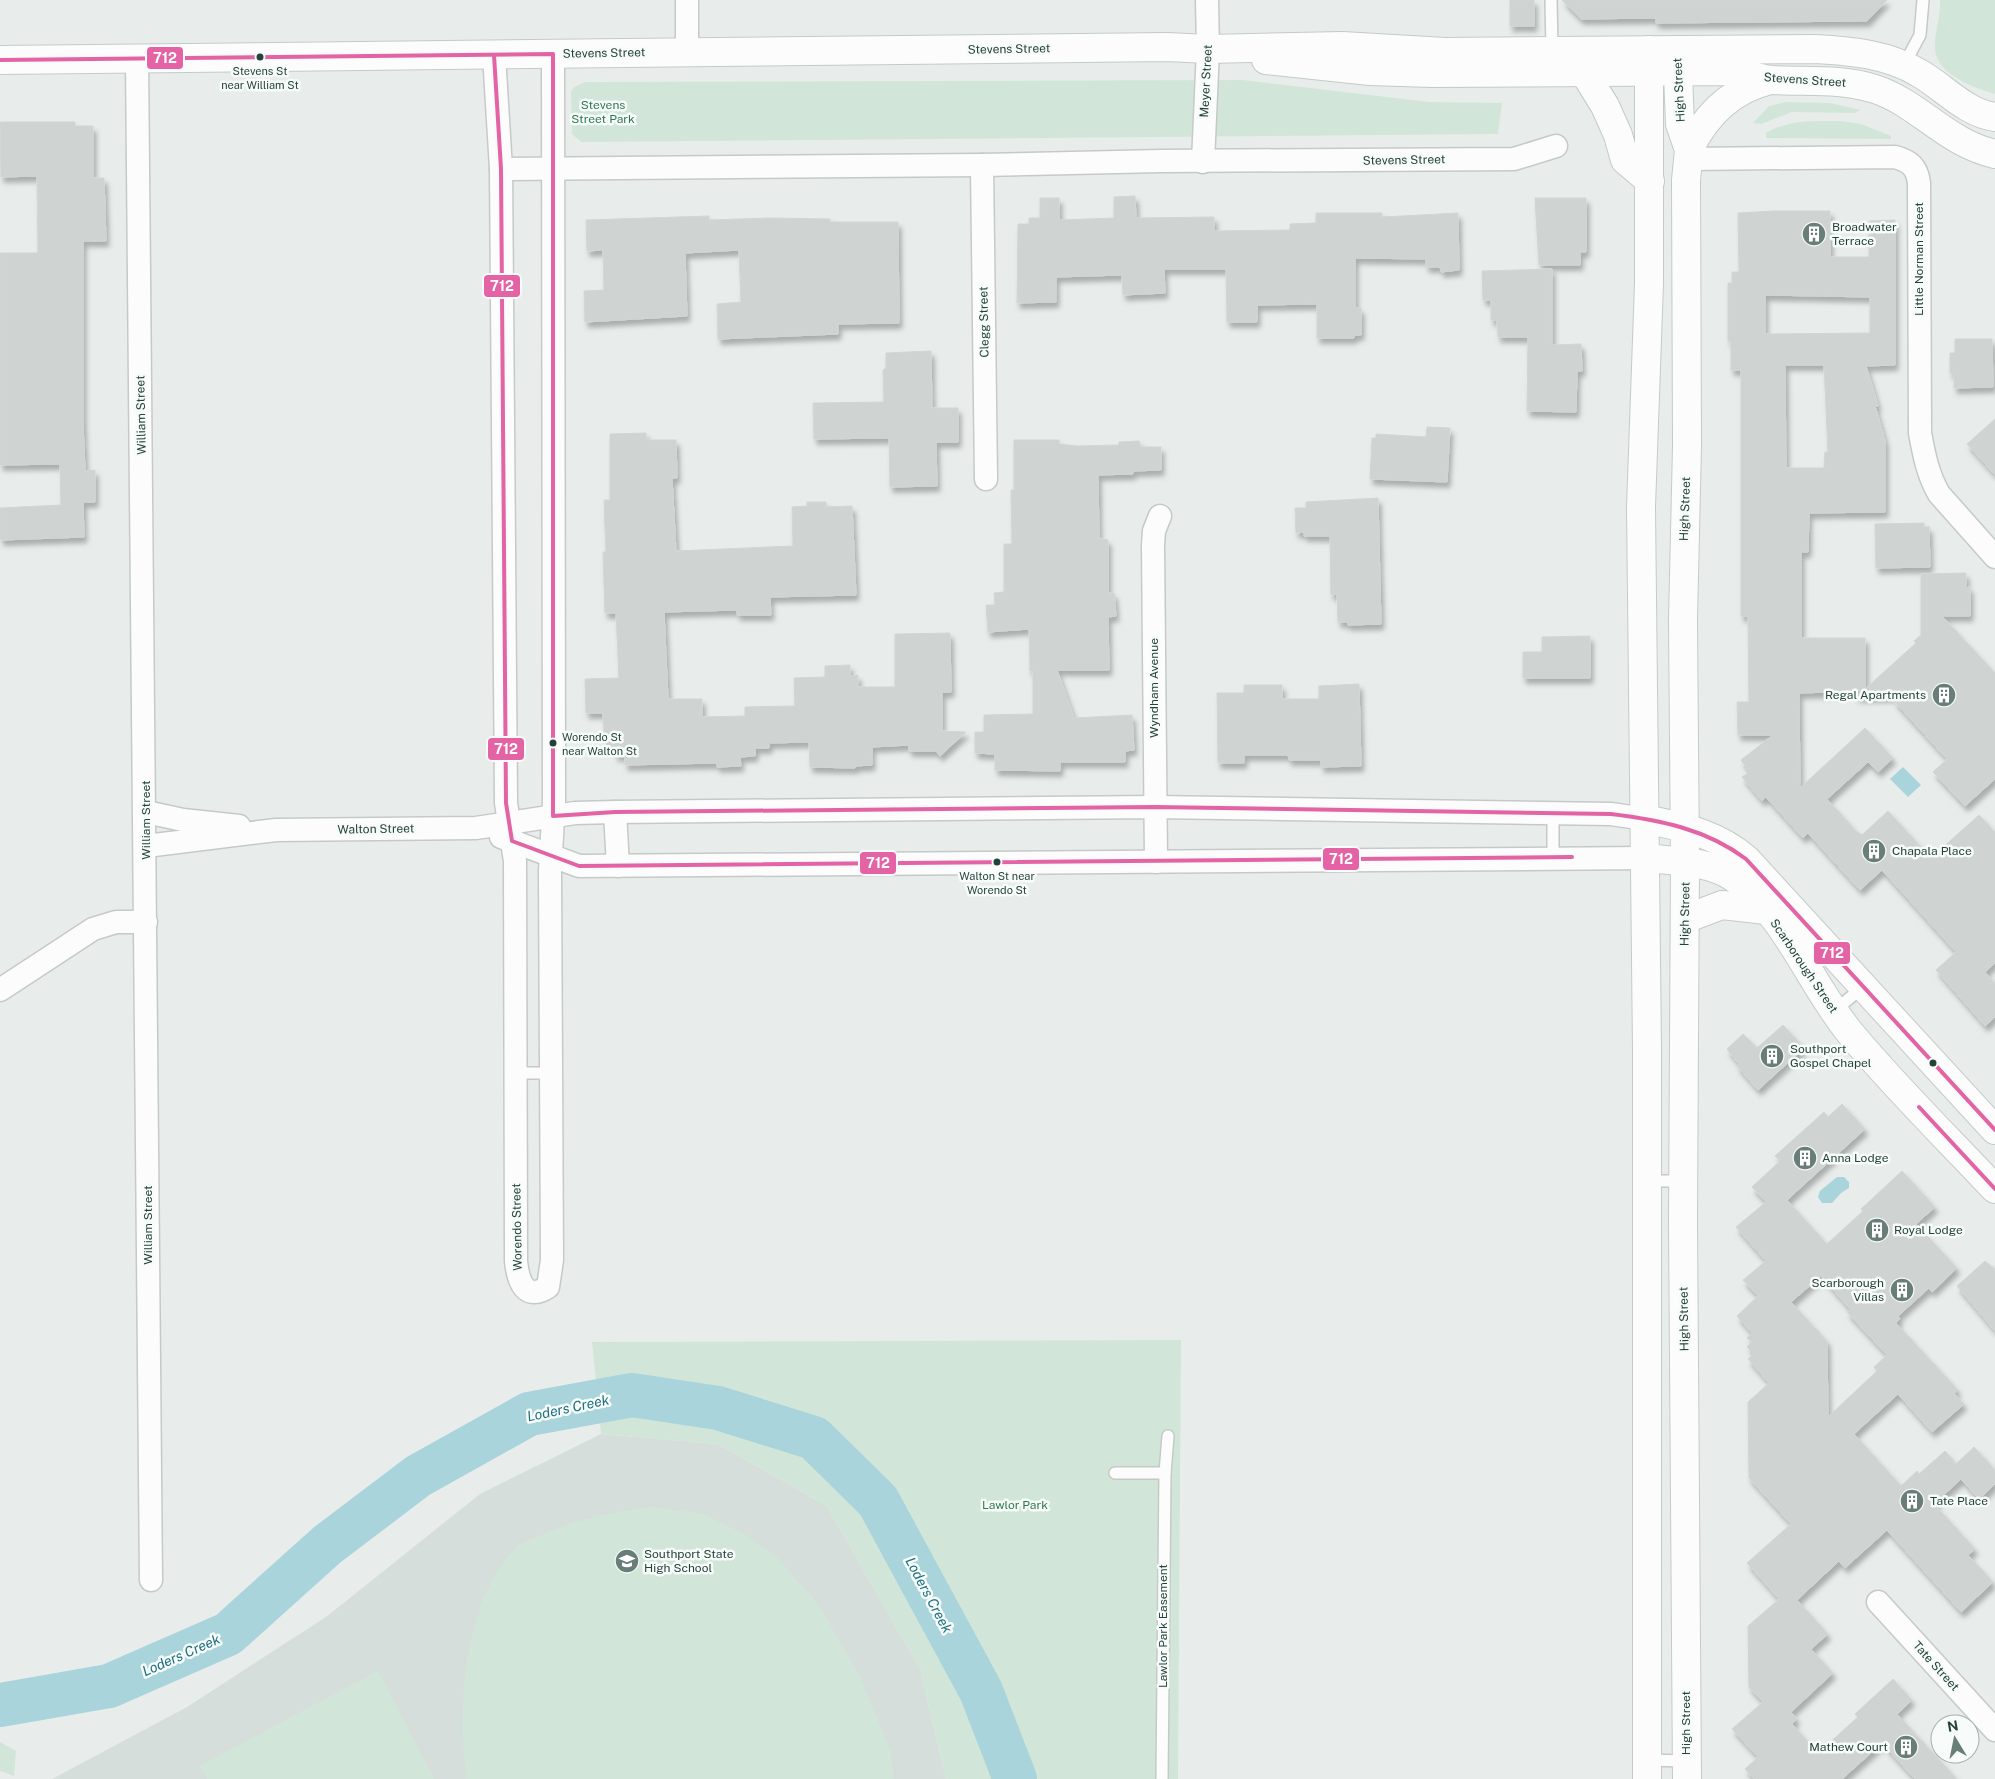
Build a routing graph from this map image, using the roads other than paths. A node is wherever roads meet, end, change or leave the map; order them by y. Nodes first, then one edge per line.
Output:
1 (687, 0) edge
2 (1207, 0) edge
3 (1551, 0) edge
4 (1923, 0) edge
5 (1208, 49) junction
6 (1552, 50) junction
7 (687, 52) junction
8 (553, 54) junction
9 (494, 55) junction
10 (137, 59) junction
11 (0, 60) edge
12 (1649, 61) junction
13 (1677, 61) junction
14 (1904, 65) junction
15 (1584, 72) junction
16 (1772, 80) junction
17 (1995, 117) edge
18 (1556, 146) dead end
19 (1995, 154) edge
20 (1688, 155) junction
21 (1203, 162) junction
22 (982, 165) junction
23 (553, 168) junction
24 (501, 169) junction
25 (1650, 181) junction
26 (986, 480) dead end
27 (1160, 516) dead end
28 (1995, 557) edge
29 (1155, 807) junction
30 (146, 812) junction
31 (615, 812) junction
32 (1553, 814) junction
33 (553, 816) junction
34 (1645, 819) junction
35 (1685, 828) junction
36 (276, 830) junction
37 (510, 832) junction
38 (146, 846) junction
39 (551, 856) junction
40 (1553, 858) junction
41 (1645, 858) junction
42 (1156, 862) junction
43 (1685, 862) junction
44 (618, 866) junction
45 (1766, 910) junction
46 (1685, 919) junction
47 (146, 922) junction
48 (1863, 987) junction
49 (0, 990) edge
50 (1834, 1011) junction
51 (516, 1073) junction
52 (551, 1074) junction
53 (1995, 1130) edge
54 (1684, 1181) junction
55 (1646, 1182) junction
56 (1995, 1190) edge
57 (1168, 1436) dead end
58 (1114, 1473) dead end
59 (1165, 1474) junction
60 (151, 1580) dead end
61 (1878, 1602) dead end
62 (1995, 1730) edge
63 (1647, 1770) edge
64 (1686, 1770) edge
65 (1162, 1779) edge

1 - 7 street
2 - 5 street, Meyer Street
3 - 6 lane
4 - 14 lane
5 - 6 main road, Stevens Street
5 - 7 main road, Stevens Street
5 - 15 main road, Stevens Street
5 - 21 street, Meyer Street
6 - 12 main road, Stevens Street
7 - 8 main road, Stevens Street
8 - 9 main road, Stevens Street
8 - 23 street, Worendo Street
9 - 10 main road, Stevens Street
9 - 24 street, Worendo Street
10 - 11 main road, Stevens Street
10 - 30 street, William Street
12 - 13 main road, Stevens Street
12 - 15 main road, Stevens Street
12 - 25 main road
13 - 14 main road, Stevens Street
13 - 16 main road, Stevens Street
13 - 20 main road, High Street
14 - 17 main road, Stevens Street
15 - 25 main road
16 - 19 main road, Stevens Street
16 - 20 main road
18 - 21 street, Stevens Street
20 - 28 street, Little Norman Street
20 - 35 main road, High Street
21 - 22 street, Stevens Street
22 - 23 street, Stevens Street
22 - 26 street, Clegg Street
23 - 24 street, Stevens Street
23 - 33 street, Worendo Street
24 - 37 street, Worendo Street
25 - 34 main road
27 - 29 street, Wyndham Avenue
29 - 31 street, Walton Street
29 - 32 street, Walton Street
29 - 42 street, Wyndham Avenue
30 - 36 street, Walton Street
30 - 38 street, William Street
31 - 33 street, Walton Street
31 - 44 street
32 - 34 street, Walton Street
32 - 40 lane
33 - 37 street, Walton Street
33 - 39 street, Worendo Street
34 - 35 main road, Scarborough Street
34 - 41 main road
35 - 43 main road, High Street
35 - 48 main road, Scarborough Street
36 - 37 street, Walton Street
36 - 38 street, Walton Street
37 - 39 street, Walton Street
37 - 51 street, Worendo Street
38 - 47 street, William Street
39 - 44 street, Walton Street
39 - 52 street, Worendo Street
40 - 41 street, Walton Street
40 - 42 street, Walton Street
41 - 43 main road, Scarborough Street
41 - 55 main road
42 - 44 street, Walton Street
43 - 45 main road, Scarborough Street
43 - 46 main road, High Street
45 - 46 main road
45 - 50 main road, Scarborough Street
46 - 54 main road, High Street
47 - 49 street
47 - 60 street, William Street
48 - 50 lane
48 - 53 main road, Scarborough Street
50 - 56 main road, Scarborough Street
51 - 52 lane
51 - 52 street, Worendo Street
54 - 55 lane
54 - 64 main road, High Street
55 - 63 main road
57 - 59 lane, Lawlor Park Easement
58 - 59 lane
59 - 65 lane, Lawlor Park Easement
61 - 62 street, Tate Street
63 - 64 lane

